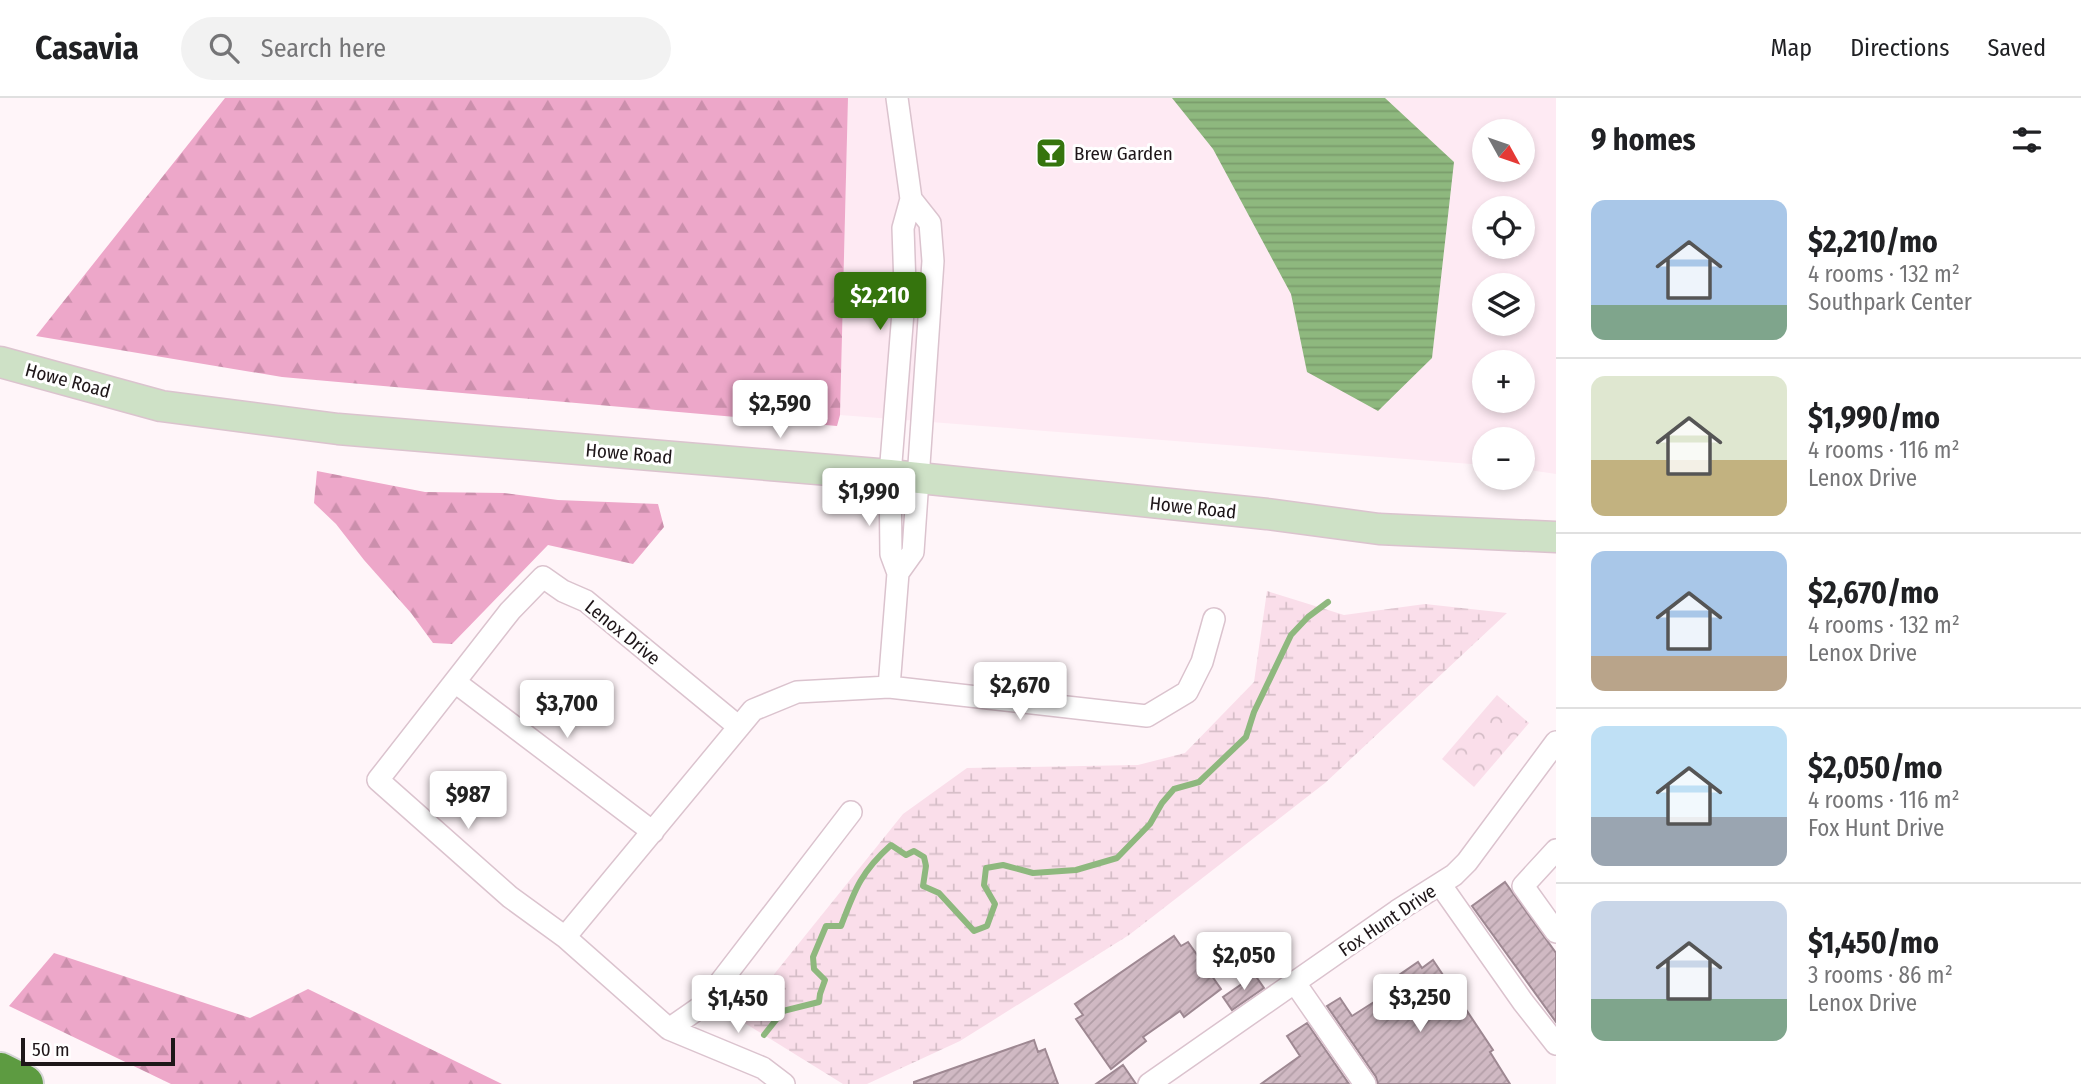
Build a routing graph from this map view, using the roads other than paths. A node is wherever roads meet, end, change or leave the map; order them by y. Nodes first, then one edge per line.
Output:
1 (897, 98) edge
2 (0, 362) edge
3 (903, 476) junction
4 (1556, 537) edge
5 (1213, 619) dead end
6 (455, 682) junction
7 (889, 687) junction
8 (739, 727) junction
9 (1552, 756) edge
10 (850, 812) dead end
11 (653, 832) junction
12 (1556, 850) edge
13 (1440, 884) junction
14 (1556, 932) edge
15 (565, 937) junction
16 (1295, 983) junction
17 (669, 1030) junction
18 (1556, 1044) edge
19 (0, 1072) edge
20 (23, 1084) edge
21 (784, 1084) edge
22 (1149, 1084) edge
23 (1365, 1084) edge

1 - 3 street
2 - 3 street, Howe Road
3 - 4 street, Howe Road
3 - 7 street
5 - 7 street
6 - 8 street, Lenox Drive
6 - 11 street
6 - 15 street, Lenox Drive
7 - 8 street
8 - 11 street
9 - 13 street, Fox Hunt Drive
10 - 17 street
11 - 15 street
12 - 14 street
13 - 16 street, Fox Hunt Drive
13 - 18 street
15 - 17 street, Lenox Drive
16 - 22 street, Fox Hunt Drive
16 - 23 street
17 - 21 street, Lenox Drive
19 - 20 highway

